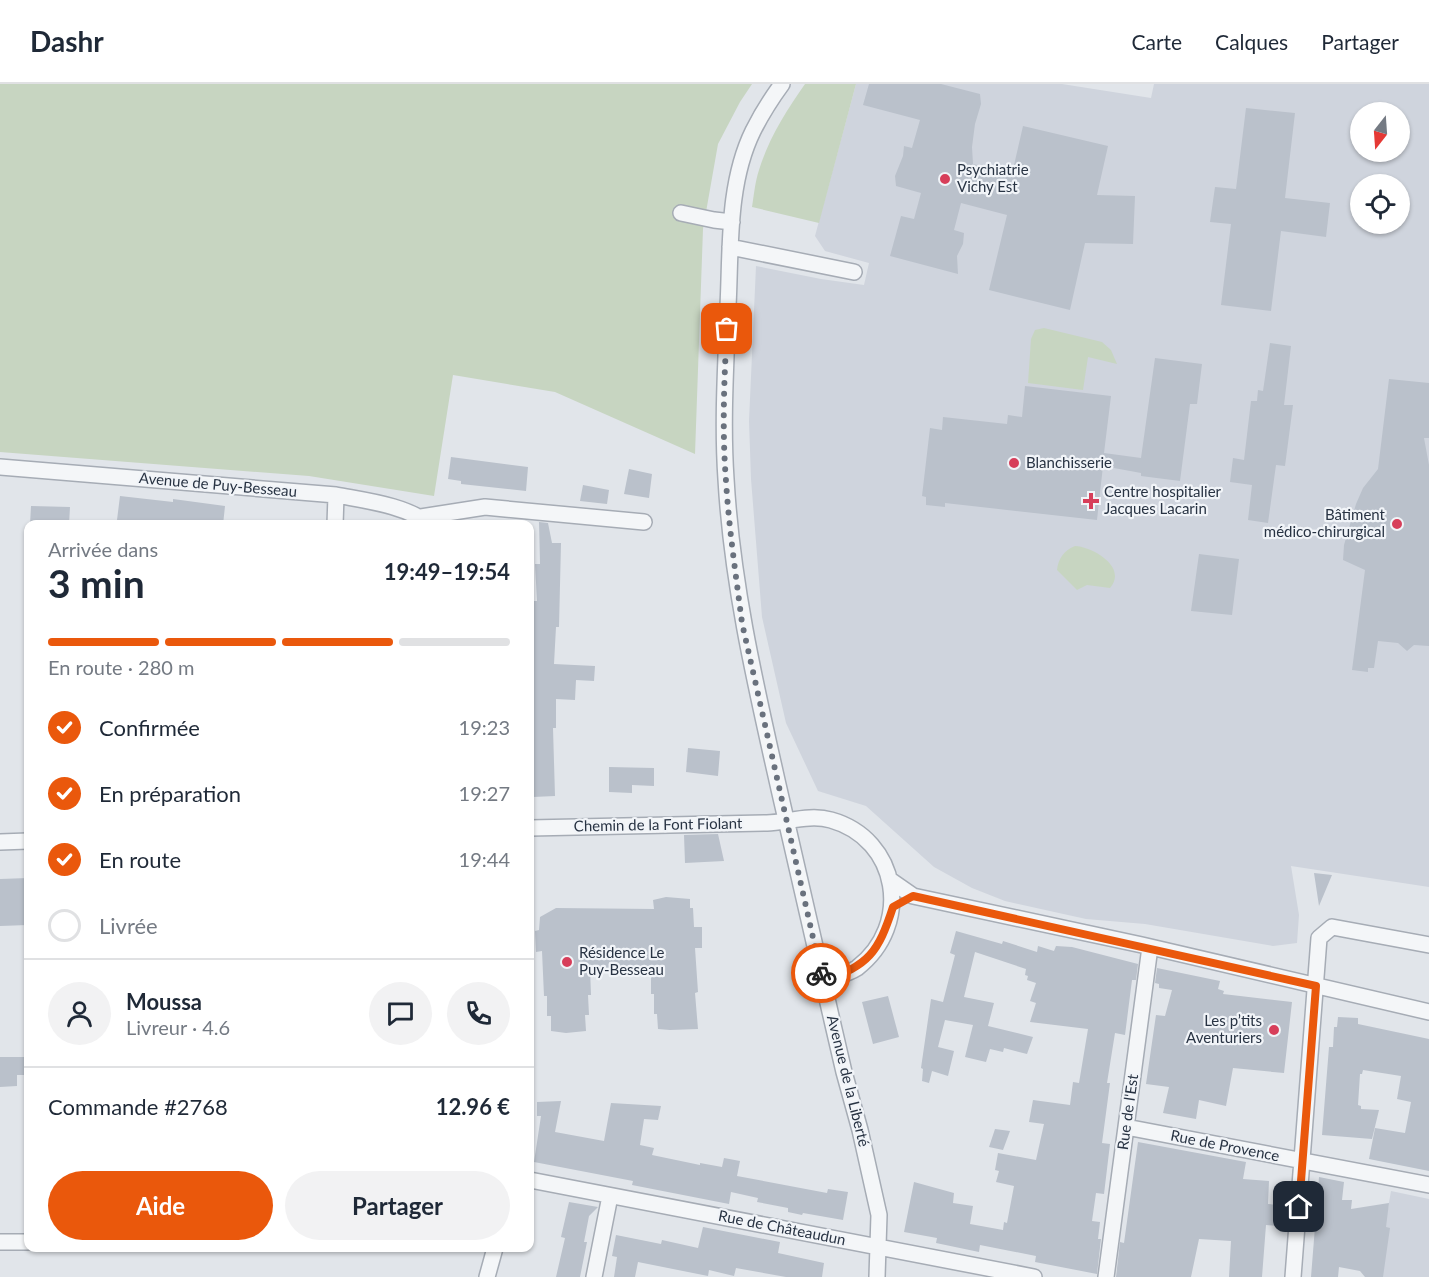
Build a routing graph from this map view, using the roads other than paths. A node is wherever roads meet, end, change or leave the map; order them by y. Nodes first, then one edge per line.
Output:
1 (782, 84) edge
2 (681, 213) dead end
3 (732, 222) junction
4 (730, 246) junction
5 (854, 272) dead end
6 (0, 467) edge
7 (336, 495) junction
8 (335, 520) edge
9 (423, 520) edge
10 (430, 520) edge
11 (644, 522) dead end
12 (786, 822) junction
13 (534, 828) edge
14 (24, 841) edge
15 (0, 842) edge
16 (890, 880) junction
17 (913, 896) junction
18 (893, 907) junction
19 (1429, 945) edge
20 (1150, 947) junction
21 (823, 981) junction
22 (1316, 986) junction
23 (1429, 1012) edge
24 (1126, 1127) junction
25 (1302, 1161) junction
26 (534, 1181) edge
27 (1429, 1185) edge
28 (610, 1196) junction
29 (0, 1242) edge
30 (24, 1242) edge
31 (879, 1246) junction
32 (494, 1252) edge
33 (487, 1277) edge
34 (594, 1277) edge
35 (877, 1277) edge
36 (1034, 1277) edge
37 (1106, 1277) edge
38 (1293, 1277) edge

1 - 3 street, Avenue de la Liberté
2 - 3 street
3 - 4 street, Avenue de la Liberté
4 - 5 street
4 - 12 street, Avenue de la Liberté
6 - 7 street, Avenue de Puy-Besseau
7 - 8 street
7 - 9 street, Avenue de Puy-Besseau
10 - 11 street
12 - 13 street, Chemin de la Font Fiolant
12 - 16 street, Chemin de la Font Fiolant
12 - 21 street, Avenue de la Liberté
14 - 15 street
16 - 17 street
16 - 18 street
17 - 18 street
17 - 20 street
18 - 21 street
19 - 22 street
20 - 22 street
20 - 24 street, Rue de l'Est
21 - 31 street, Avenue de la Liberté
22 - 23 street
22 - 25 street
24 - 25 street, Rue de Provence
24 - 37 street, Rue de l'Est
25 - 27 street, Rue de Provence
25 - 38 street
26 - 28 street, Rue de Châteaudun
28 - 31 street, Rue de Châteaudun
28 - 34 street
29 - 30 street
31 - 35 street, Avenue de la Liberté
31 - 36 street, Rue de Châteaudun
32 - 33 street

